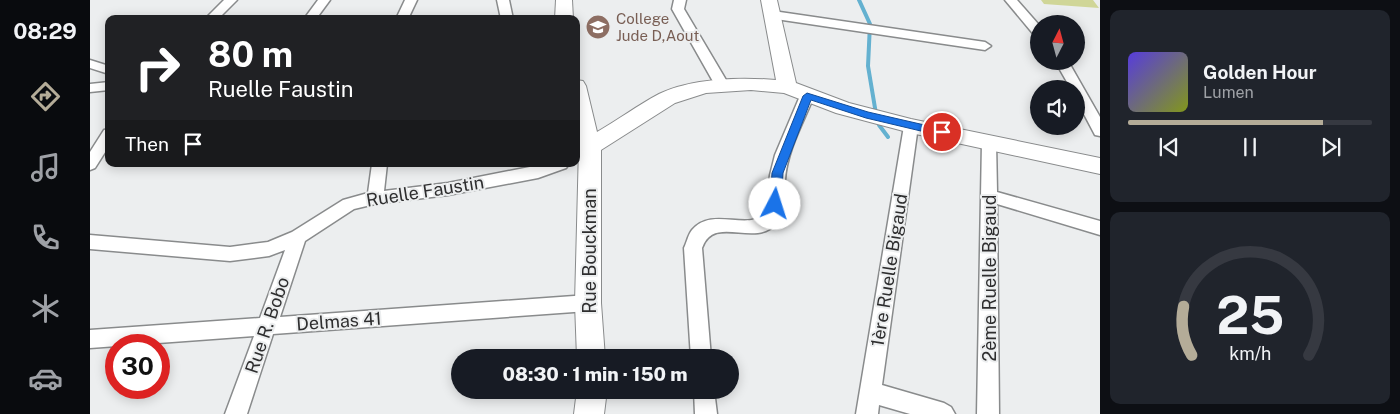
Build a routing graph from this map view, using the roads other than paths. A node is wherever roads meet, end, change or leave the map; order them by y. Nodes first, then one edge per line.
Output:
1 (231, 0) edge
2 (324, 0) edge
3 (411, 0) edge
4 (503, 0) edge
5 (564, 0) edge
6 (680, 0) edge
7 (1011, 0) edge
8 (771, 8) edge
9 (215, 15) edge
10 (313, 15) edge
11 (404, 15) edge
12 (506, 15) edge
13 (564, 15) edge
14 (1030, 22) edge
15 (985, 46) dead end
16 (90, 64) edge
17 (105, 69) edge
18 (1066, 70) edge
19 (722, 85) junction
20 (105, 86) edge
21 (787, 87) junction
22 (90, 88) edge
23 (807, 96) junction
24 (580, 123) edge
25 (911, 126) junction
26 (1100, 131) edge
27 (105, 140) edge
28 (990, 142) junction
29 (583, 151) edge
30 (90, 164) edge
31 (1100, 166) edge
32 (379, 167) edge
33 (537, 168) edge
34 (990, 196) junction
35 (375, 198) junction
36 (1100, 228) edge
37 (298, 237) junction
38 (90, 242) edge
39 (588, 303) junction
40 (266, 326) junction
41 (90, 339) edge
42 (590, 349) edge
43 (700, 349) edge
44 (871, 392) junction
45 (591, 399) edge
46 (705, 399) edge
47 (236, 414) edge
48 (589, 414) edge
49 (706, 414) edge
50 (868, 414) edge
51 (944, 414) edge
52 (988, 414) edge

1 - 9 street
2 - 10 street
3 - 11 street
4 - 12 street
5 - 13 street
6 - 19 street
7 - 14 street
8 - 15 street
8 - 21 street
16 - 17 street
18 - 26 street
19 - 21 street
19 - 29 street
20 - 22 street
21 - 23 street
23 - 25 street
23 - 43 street
24 - 29 street, Rue Bouckman
25 - 28 street
25 - 44 street, 1ère Ruelle Bigaud
27 - 30 street
28 - 31 street
28 - 34 street, 2ème Ruelle Bigaud
29 - 39 street, Rue Bouckman
32 - 35 street
33 - 35 street, Ruelle Faustin
34 - 36 street
34 - 52 street, 2ème Ruelle Bigaud
35 - 37 street, Ruelle Faustin
37 - 38 street, Ruelle Faustin
37 - 40 street, Rue R. Bobo
39 - 40 street, Delmas 41
39 - 42 street, Rue Bouckman
40 - 41 street, Delmas 41
40 - 47 street, Rue R. Bobo
44 - 50 street, 1ère Ruelle Bigaud
44 - 51 street
45 - 48 street
46 - 49 street

